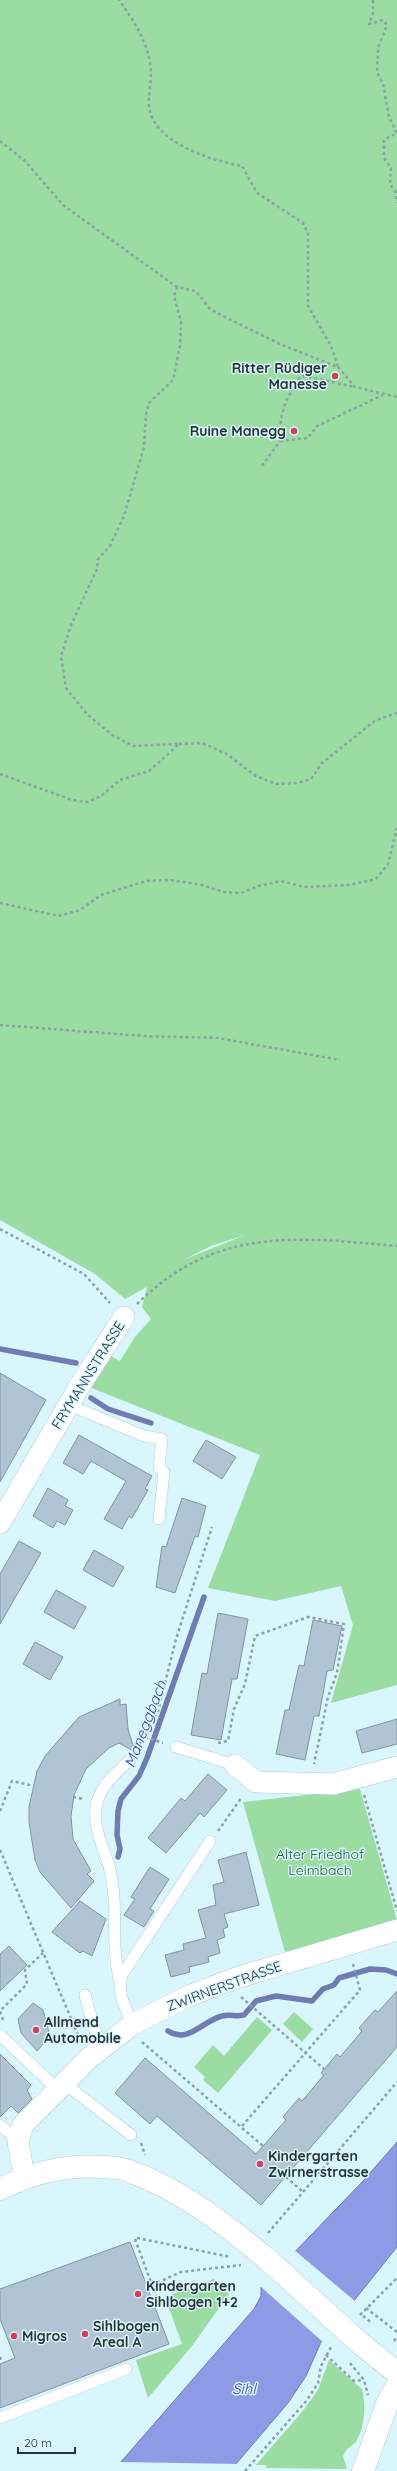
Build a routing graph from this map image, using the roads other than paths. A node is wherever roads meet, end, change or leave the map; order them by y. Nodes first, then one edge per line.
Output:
1 (124, 1317) road end
2 (69, 1405) junction
3 (159, 1519) dead end
4 (0, 1523) edge
5 (176, 1747) dead end
6 (130, 1760) road end
7 (235, 1766) joint
8 (397, 1767) edge
9 (210, 1841) road end
10 (397, 1930) edge
11 (120, 1982) junction
12 (85, 1995) dead end
13 (3, 2031) edge
14 (136, 2032) junction
15 (105, 2045) junction
16 (61, 2087) junction
17 (0, 2125) edge
18 (131, 2135) dead end
19 (18, 2141) junction
20 (24, 2177) junction
21 (0, 2189) edge
22 (126, 2369) dead end
23 (397, 2373) edge
24 (397, 2386) edge
25 (0, 2418) edge
26 (363, 2471) edge

1 - 2 street, FRYMANNSTRASSE
2 - 3 lane
2 - 4 street, FRYMANNSTRASSE
5 - 7 lane
6 - 11 lane
7 - 8 street
9 - 11 lane
10 - 14 street, ZWIRNERSTRASSE
11 - 14 lane
12 - 15 lane
13 - 16 lane
14 - 15 street, ZWIRNERSTRASSE
15 - 16 street, ZWIRNERSTRASSE
16 - 18 lane
16 - 19 street, ZWIRNERSTRASSE
17 - 19 lane
19 - 20 street
20 - 21 main road
20 - 23 main road, bridge
22 - 25 lane
24 - 26 main road

